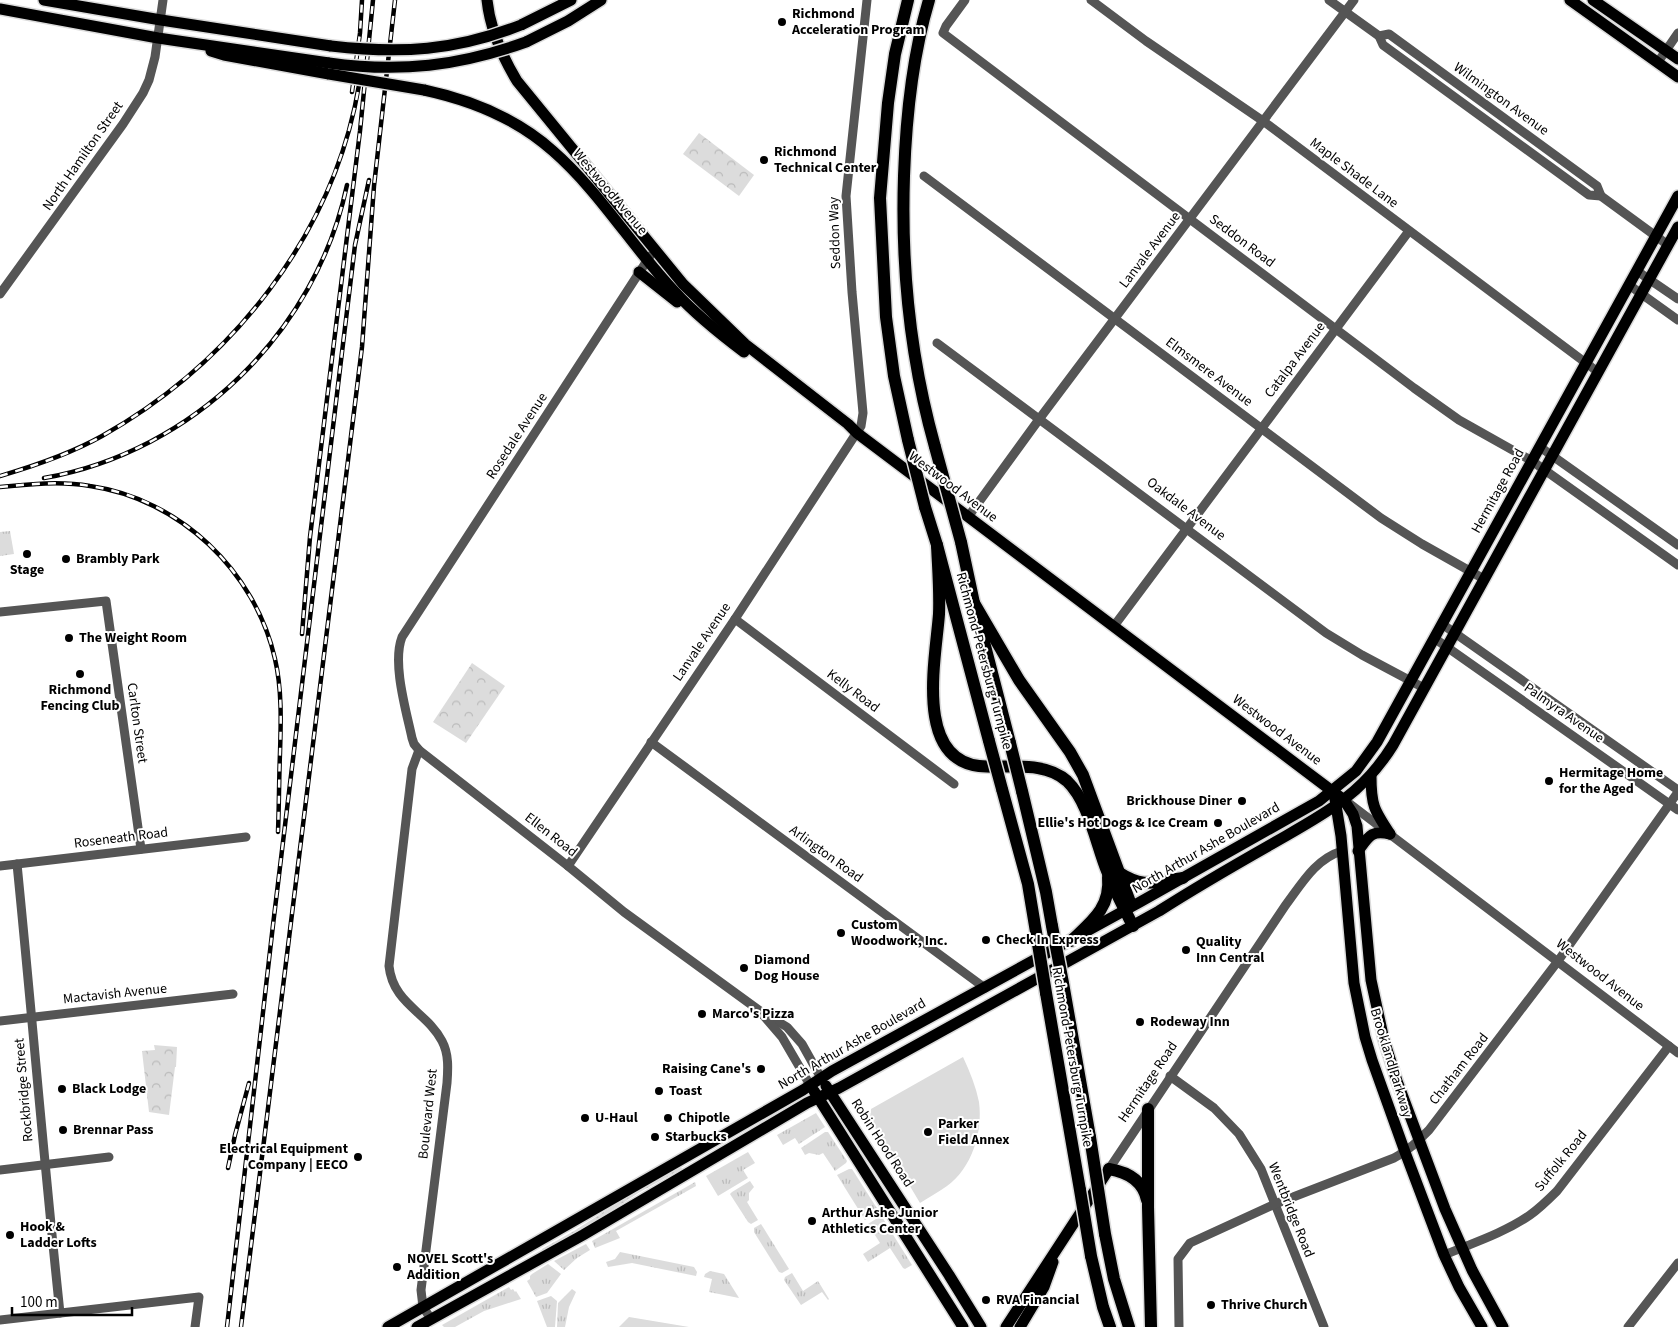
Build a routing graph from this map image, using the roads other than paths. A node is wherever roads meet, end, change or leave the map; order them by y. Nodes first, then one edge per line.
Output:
1 (44, 0) edge
2 (163, 0) edge
3 (487, 0) edge
4 (601, 0) edge
5 (867, 0) edge
6 (908, 0) edge
7 (929, 0) edge
8 (965, 0) edge
9 (1091, 0) edge
10 (1330, 0) edge
11 (1354, 0) edge
12 (1570, 0) edge
13 (1593, 0) edge
14 (567, 2) edge
15 (0, 9) edge
16 (1345, 11) junction
17 (161, 20) junction
18 (1678, 33) edge
19 (1379, 36) junction
20 (158, 38) junction
21 (1666, 51) junction
22 (1678, 59) edge
23 (1658, 62) junction
24 (329, 68) junction
25 (1678, 77) edge
26 (1488, 106) junction
27 (1481, 117) junction
28 (1263, 121) junction
29 (924, 176) dead end
30 (1601, 196) junction
31 (1678, 196) edge
32 (1190, 219) junction
33 (1678, 226) edge
34 (1409, 231) junction
35 (1656, 237) junction
36 (1668, 245) junction
37 (654, 250) junction
38 (647, 260) junction
39 (1637, 271) junction
40 (639, 272) junction
41 (1649, 279) junction
42 (1629, 285) junction
43 (0, 294) edge
44 (1641, 294) junction
45 (1678, 299) edge
46 (1115, 319) junction
47 (1678, 320) edge
48 (709, 324) junction
49 (1336, 329) junction
50 (937, 343) dead end
51 (1586, 363) junction
52 (1598, 372) junction
53 (1040, 418) junction
54 (1262, 428) junction
55 (857, 433) junction
56 (1540, 447) junction
57 (1552, 456) junction
58 (1532, 461) junction
59 (1544, 470) junction
60 (968, 516) junction
61 (1187, 527) junction
62 (937, 545) junction
63 (1678, 545) edge
64 (1678, 565) edge
65 (1471, 572) junction
66 (1484, 579) junction
67 (974, 603) junction
68 (0, 612) edge
69 (734, 619) junction
70 (1442, 624) junction
71 (1114, 626) junction
72 (1454, 633) junction
73 (1434, 638) junction
74 (1447, 647) junction
75 (1411, 681) junction
76 (1424, 688) junction
77 (651, 742) junction
78 (419, 750) junction
79 (1371, 776) junction
80 (954, 784) dead end
81 (1333, 791) junction
82 (1678, 791) edge
83 (1341, 803) junction
84 (1669, 804) junction
85 (1678, 810) edge
86 (1390, 834) junction
87 (246, 837) dead end
88 (141, 849) junction
89 (1342, 851) junction
90 (1358, 851) junction
91 (17, 864) junction
92 (0, 866) edge
93 (568, 866) junction
94 (1112, 872) junction
95 (1183, 878) junction
96 (1129, 908) junction
97 (1136, 924) junction
98 (1071, 941) junction
99 (1558, 961) junction
100 (985, 988) junction
101 (233, 994) dead end
102 (760, 1011) junction
103 (32, 1017) junction
104 (0, 1021) edge
105 (916, 1045) junction
106 (1669, 1046) junction
107 (1678, 1054) edge
108 (1170, 1076) junction
109 (821, 1078) junction
110 (810, 1085) junction
111 (830, 1092) junction
112 (818, 1098) junction
113 (1148, 1109) junction
114 (1419, 1140) junction
115 (1405, 1152) junction
116 (109, 1158) dead end
117 (44, 1165) junction
118 (1109, 1168) junction
119 (0, 1170) edge
120 (871, 1183) junction
121 (1276, 1204) junction
122 (1148, 1207) junction
123 (911, 1216) junction
124 (1059, 1244) junction
125 (1462, 1247) junction
126 (1444, 1255) junction
127 (1678, 1263) edge
128 (424, 1307) junction
129 (60, 1313) junction
130 (431, 1319) junction
131 (0, 1320) edge
132 (195, 1327) edge
133 (388, 1327) edge
134 (416, 1327) edge
135 (964, 1327) edge
136 (981, 1327) edge
137 (1006, 1327) edge
138 (1020, 1327) edge
139 (1110, 1327) edge
140 (1129, 1327) edge
141 (1151, 1327) edge
142 (1179, 1327) edge
143 (1324, 1327) edge
144 (1482, 1327) edge
145 (1503, 1327) edge
146 (1628, 1327) edge

1 - 17 main road
2 - 17 street, North Hamilton Street
3 - 37 main road, Westwood Avenue
4 - 24 main road, bridge
5 - 55 street, Seddon Way
6 - 62 highway, Richmond-Petersburg Turnpike, bridge
7 - 67 highway, Richmond-Petersburg Turnpike, bridge
8 - 32 street, Seddon Road
9 - 28 street, Maple Shade Lane
10 - 16 street, Wilmington Avenue
11 - 16 street, Lanvale Avenue
12 - 23 main road
13 - 21 main road
14 - 17 main road, bridge
15 - 20 main road, Westwood Avenue
16 - 19 street, Wilmington Avenue
16 - 28 street, Lanvale Avenue
17 - 20 street, North Hamilton Street
18 - 21 street
19 - 26 street, Wilmington Avenue
19 - 27 street, Wilmington Avenue
20 - 24 main road, Westwood Avenue
20 - 43 street, North Hamilton Street
21 - 22 main road
21 - 23 street
23 - 25 main road
24 - 38 main road, Westwood Avenue, bridge
26 - 27 street
26 - 30 street, Wilmington Avenue
27 - 30 street, Wilmington Avenue
28 - 32 street, Lanvale Avenue
28 - 34 street, Maple Shade Lane
29 - 46 street, Elmsmere Avenue
30 - 35 street, Wilmington Avenue
31 - 35 main road, Hermitage Road
32 - 46 street, Lanvale Avenue
32 - 49 street, Seddon Road
33 - 36 main road
34 - 49 street, Catalpa Avenue
34 - 51 street, Maple Shade Lane
35 - 36 street, Wilmington Avenue
35 - 39 main road, Hermitage Road
36 - 41 main road
37 - 38 street, Rosedale Avenue
37 - 55 main road, Westwood Avenue
38 - 40 street, Rosedale Avenue
38 - 48 main road, Westwood Avenue
39 - 41 street
39 - 42 main road, Hermitage Road
40 - 48 main road
40 - 78 street, Rosedale Avenue
41 - 44 main road
41 - 45 street
42 - 44 street
42 - 51 main road, Hermitage Road
44 - 47 street
44 - 52 main road
46 - 53 street, Lanvale Avenue
46 - 54 street, Elmsmere Avenue
48 - 55 main road, Westwood Avenue
49 - 54 street, Catalpa Avenue
49 - 58 street, Seddon Road
50 - 53 street, Oakdale Avenue
51 - 52 street, Maple Shade Lane
51 - 56 main road, Hermitage Road
52 - 57 main road
53 - 60 street, Lanvale Avenue
53 - 61 street, Oakdale Avenue
54 - 61 street, Catalpa Avenue
54 - 65 street, Elmsmere Avenue
55 - 60 main road, Westwood Avenue
55 - 69 street, Lanvale Avenue
56 - 57 street
56 - 58 main road, Hermitage Road
57 - 59 main road
57 - 63 street
58 - 59 street, Seddon Road
58 - 65 main road, Hermitage Road
59 - 64 street, Seddon Road
59 - 66 main road
60 - 71 main road, Westwood Avenue
61 - 71 street, Catalpa Avenue
61 - 75 street, Oakdale Avenue
62 - 94 highway
62 - 139 highway, Richmond-Petersburg Turnpike, bridge
65 - 66 street, Elmsmere Avenue
65 - 70 main road, Hermitage Road
66 - 72 main road
67 - 94 highway
67 - 140 highway, Richmond-Petersburg Turnpike, bridge
68 - 88 street, Carlton Street
69 - 77 street, Lanvale Avenue
69 - 80 street, Kelly Road
70 - 72 street, Palmyra Avenue
70 - 73 main road, Hermitage Road
71 - 81 main road, Westwood Avenue
72 - 74 main road
72 - 82 street, Palmyra Avenue
73 - 74 street, Palmyra Avenue
73 - 75 main road, Hermitage Road
74 - 76 main road
74 - 84 street, Palmyra Avenue
75 - 76 street, Oakdale Avenue
75 - 81 main road, Hermitage Road
76 - 79 main road
77 - 93 street, Lanvale Avenue
77 - 100 street, Arlington Road
78 - 93 street, Ellen Road
78 - 128 street, Boulevard West
79 - 83 main road
79 - 86 main road
81 - 83 main road, Brookland Parkway
81 - 95 main road, North Arthur Ashe Boulevard
82 - 84 street, Chatham Road
83 - 86 street, Westwood Avenue
83 - 89 main road, Brookland Parkway
83 - 90 main road, Brookland Parkway
83 - 97 main road, North Arthur Ashe Boulevard
84 - 85 street, Palmyra Avenue
84 - 99 street, Chatham Road
86 - 90 main road
86 - 99 street, Westwood Avenue
87 - 88 street, Roseneath Road
88 - 91 street, Roseneath Road
89 - 108 street, Hermitage Road
89 - 115 main road, Brookland Parkway
90 - 114 main road, Brookland Parkway
91 - 92 street, Roseneath Road
91 - 103 street, Rockbridge Street
93 - 102 street, Ellen Road
94 - 95 highway
94 - 96 highway
94 - 98 highway
95 - 96 main road, North Arthur Ashe Boulevard
96 - 97 highway
96 - 98 main road, North Arthur Ashe Boulevard
97 - 105 main road, North Arthur Ashe Boulevard
98 - 100 main road, North Arthur Ashe Boulevard
99 - 106 street, Westwood Avenue
99 - 114 street, Chatham Road
100 - 105 main road
100 - 109 main road, North Arthur Ashe Boulevard
101 - 103 street, Mactavish Avenue
102 - 109 street, Ellen Road
102 - 110 street, Ellen Road
103 - 104 street, Mactavish Avenue
103 - 117 street, Rockbridge Street
105 - 111 main road, North Arthur Ashe Boulevard
106 - 107 street, Westwood Avenue
106 - 125 street, Suffolk Road
108 - 113 street, Hermitage Road
108 - 121 street, Wentbridge Road
109 - 110 main road, North Arthur Ashe Boulevard
109 - 111 main road, Robin Hood Road
110 - 112 main road
110 - 128 main road, North Arthur Ashe Boulevard
111 - 112 main road, North Arthur Ashe Boulevard
111 - 123 main road, Robin Hood Road
112 - 120 main road
112 - 130 main road, North Arthur Ashe Boulevard
113 - 118 street, Hermitage Road
113 - 122 highway
114 - 115 street, Chatham Road
114 - 125 main road, Brookland Parkway
115 - 121 street, Chatham Road
115 - 126 main road, Brookland Parkway
116 - 117 street
117 - 119 street
117 - 129 street, Rockbridge Street
118 - 122 highway
118 - 124 main road, Hermitage Road
120 - 123 main road
120 - 135 main road
121 - 142 street, Chatham Road
121 - 143 street, Wentbridge Road
122 - 141 highway
123 - 136 main road, Robin Hood Road
124 - 137 main road, Hermitage Road
124 - 138 main road, Hermitage Road
125 - 126 street, Suffolk Road
125 - 145 main road, Brookland Parkway
126 - 144 main road, Brookland Parkway
127 - 146 street
128 - 130 street, Boulevard West
128 - 133 main road, North Arthur Ashe Boulevard
129 - 131 street
129 - 132 street
130 - 134 main road, North Arthur Ashe Boulevard

